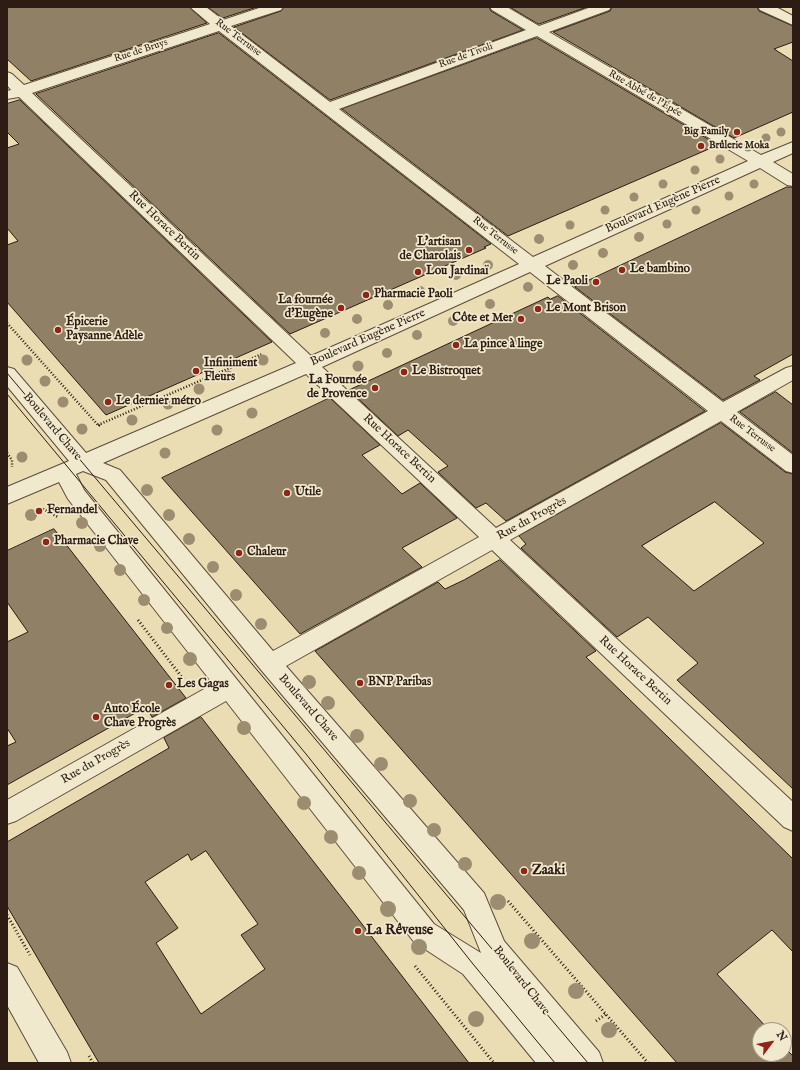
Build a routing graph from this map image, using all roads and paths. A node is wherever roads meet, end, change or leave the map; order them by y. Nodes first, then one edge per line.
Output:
1 (197, 7) edge
2 (276, 7) edge
3 (497, 7) edge
4 (604, 7) edge
5 (765, 7) edge
6 (793, 21) edge
7 (221, 25) junction
8 (538, 31) junction
9 (7, 77) edge
10 (14, 93) edge
11 (329, 107) junction
12 (793, 147) edge
13 (760, 161) junction
14 (793, 181) edge
15 (531, 264) junction
16 (7, 323) edge
17 (266, 352) dead end
18 (309, 365) junction
19 (793, 372) edge
20 (7, 373) edge
21 (723, 412) junction
22 (98, 425) junction
23 (104, 426) dead end
24 (793, 466) edge
25 (74, 467) junction
26 (7, 496) edge
27 (39, 507) dead end
28 (59, 518) dead end
29 (495, 540) junction
30 (135, 617) dead end
31 (270, 664) junction
32 (187, 685) dead end
33 (227, 688) junction
34 (7, 813) edge
35 (793, 820) edge
36 (7, 977) edge
37 (56, 1063) edge
38 (555, 1063) edge
39 (588, 1063) edge

1 - 7 street, Rue Terrusse
2 - 7 street, Rue de Bruys
3 - 8 street, Rue Abbé de l'Épée
4 - 8 street, Rue de Tivoli
5 - 6 street
7 - 10 street, Rue de Bruys
7 - 11 street, Rue Terrusse
8 - 11 street, Rue de Tivoli
8 - 13 street, Rue Abbé de l'Épée
9 - 10 street, Rue Horace Bertin
10 - 18 street, Rue Horace Bertin
11 - 15 street, Rue Terrusse
12 - 13 street, Boulevard Eugène Pierre
13 - 14 street, Rue Abbé de l'Épée
13 - 15 street, Boulevard Eugène Pierre
15 - 18 street, Boulevard Eugène Pierre
15 - 21 street, Rue Terrusse
16 - 22 path
17 - 22 path
18 - 25 street, Boulevard Eugène Pierre
18 - 29 street, Rue Horace Bertin
19 - 21 street, Rue du Progrès
20 - 25 street, Boulevard Chave
21 - 24 street, Rue Terrusse
21 - 29 street, Rue du Progrès
22 - 23 path
25 - 26 street, Boulevard Eugène Pierre
25 - 31 street, Boulevard Chave
25 - 33 street, Boulevard Chave
27 - 28 path
29 - 31 street, Rue du Progrès
29 - 35 street, Rue Horace Bertin
30 - 32 path
31 - 39 street, Boulevard Chave
33 - 34 street, Rue du Progrès
33 - 38 street, Boulevard Chave
36 - 37 street

